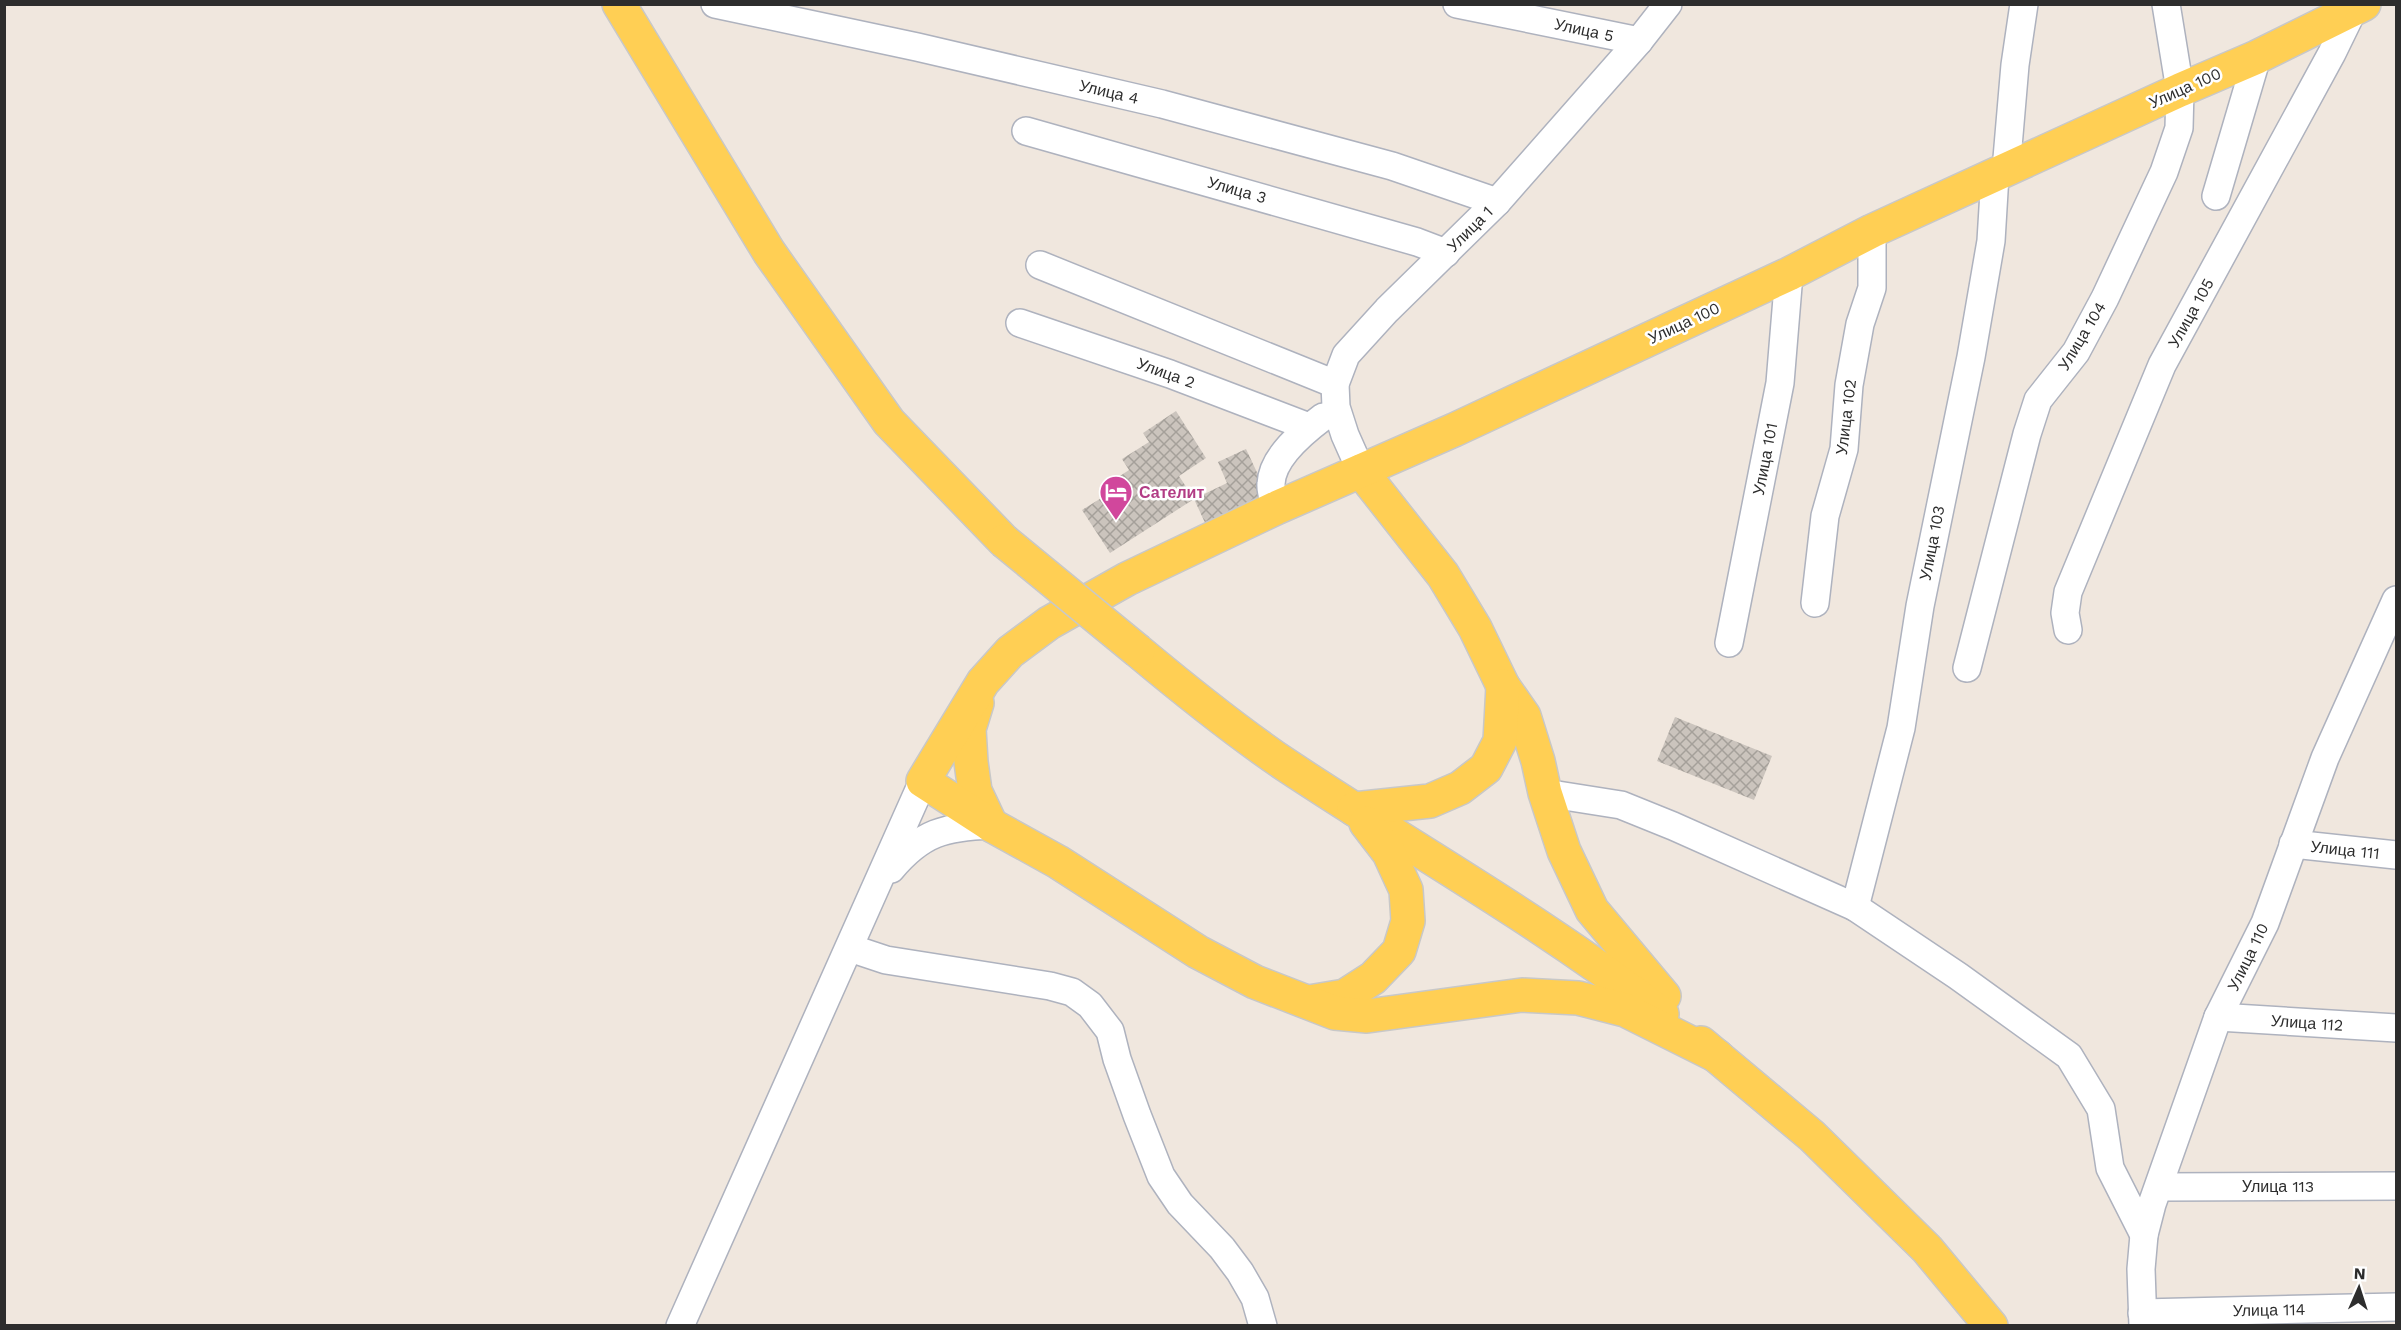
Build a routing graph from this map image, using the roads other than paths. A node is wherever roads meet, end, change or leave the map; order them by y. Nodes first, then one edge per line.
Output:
1 (619, 4) edge
2 (716, 4) edge
3 (1457, 4) edge
4 (1668, 4) edge
5 (2024, 4) edge
6 (2166, 4) edge
7 (2359, 7) edge
8 (1639, 42) junction
9 (2257, 57) junction
10 (2180, 90) junction
11 (1026, 131) dead end
12 (2000, 173) junction
13 (2216, 196) dead end
14 (1497, 202) junction
15 (1872, 231) junction
16 (1446, 253) junction
17 (1040, 265) dead end
18 (1789, 274) junction
19 (1020, 323) dead end
20 (1336, 396) junction
21 (1310, 427) junction
22 (1361, 471) junction
23 (1276, 508) junction
24 (2397, 600) edge
25 (1815, 603) dead end
26 (2068, 630) dead end
27 (1729, 643) dead end
28 (1967, 668) dead end
29 (983, 682) junction
30 (1503, 686) junction
31 (923, 781) junction
32 (1545, 793) junction
33 (1354, 808) junction
34 (991, 825) junction
35 (2293, 844) junction
36 (2397, 855) edge
37 (879, 884) junction
38 (1855, 907) junction
39 (850, 948) junction
40 (1304, 1002) junction
41 (2218, 1017) junction
42 (2397, 1028) edge
43 (1717, 1056) junction
44 (2160, 1186) junction
45 (2397, 1186) edge
46 (2144, 1235) junction
47 (2397, 1307) edge
48 (2142, 1319) edge
49 (680, 1326) edge
50 (1263, 1326) edge
51 (1991, 1326) edge

1 - 33 main road, bridge
2 - 14 street, Улица 4
3 - 8 street, Улица 5
4 - 8 street, Улица 1
5 - 12 street
6 - 10 street, Улица 104
7 - 9 main road, Улица 100
7 - 26 street, Улица 105
8 - 14 street, Улица 1
9 - 10 main road, Улица 100
9 - 13 street
10 - 12 main road, Улица 100
10 - 28 street, Улица 104
11 - 16 street, Улица 3
12 - 15 main road, Улица 100
12 - 38 street, Улица 103
14 - 16 street, Улица 1
15 - 18 main road, Улица 100
15 - 25 street, Улица 102
16 - 20 street, Улица 1
17 - 20 street
18 - 22 main road, Улица 100
18 - 27 street, Улица 101
19 - 21 street, Улица 2
20 - 21 street
20 - 22 street
21 - 23 street
22 - 23 main road, Улица 100
22 - 30 main road
23 - 29 main road, Улица 100
24 - 35 street, Улица 110
29 - 31 main road, Улица 100
29 - 34 main road
30 - 32 main road
30 - 33 main road
31 - 34 main road
31 - 37 street
32 - 38 street
32 - 43 main road
33 - 40 main road
33 - 43 main road
34 - 37 street
34 - 40 main road
35 - 36 street, Улица 111
35 - 41 street, Улица 110
37 - 39 street
38 - 46 street
39 - 49 street
39 - 50 street
40 - 43 main road
41 - 42 street, Улица 112
41 - 44 street, Улица 110
43 - 51 main road
44 - 45 street, Улица 113
44 - 46 street, Улица 110
46 - 48 street, Улица 110
47 - 48 street, Улица 114

